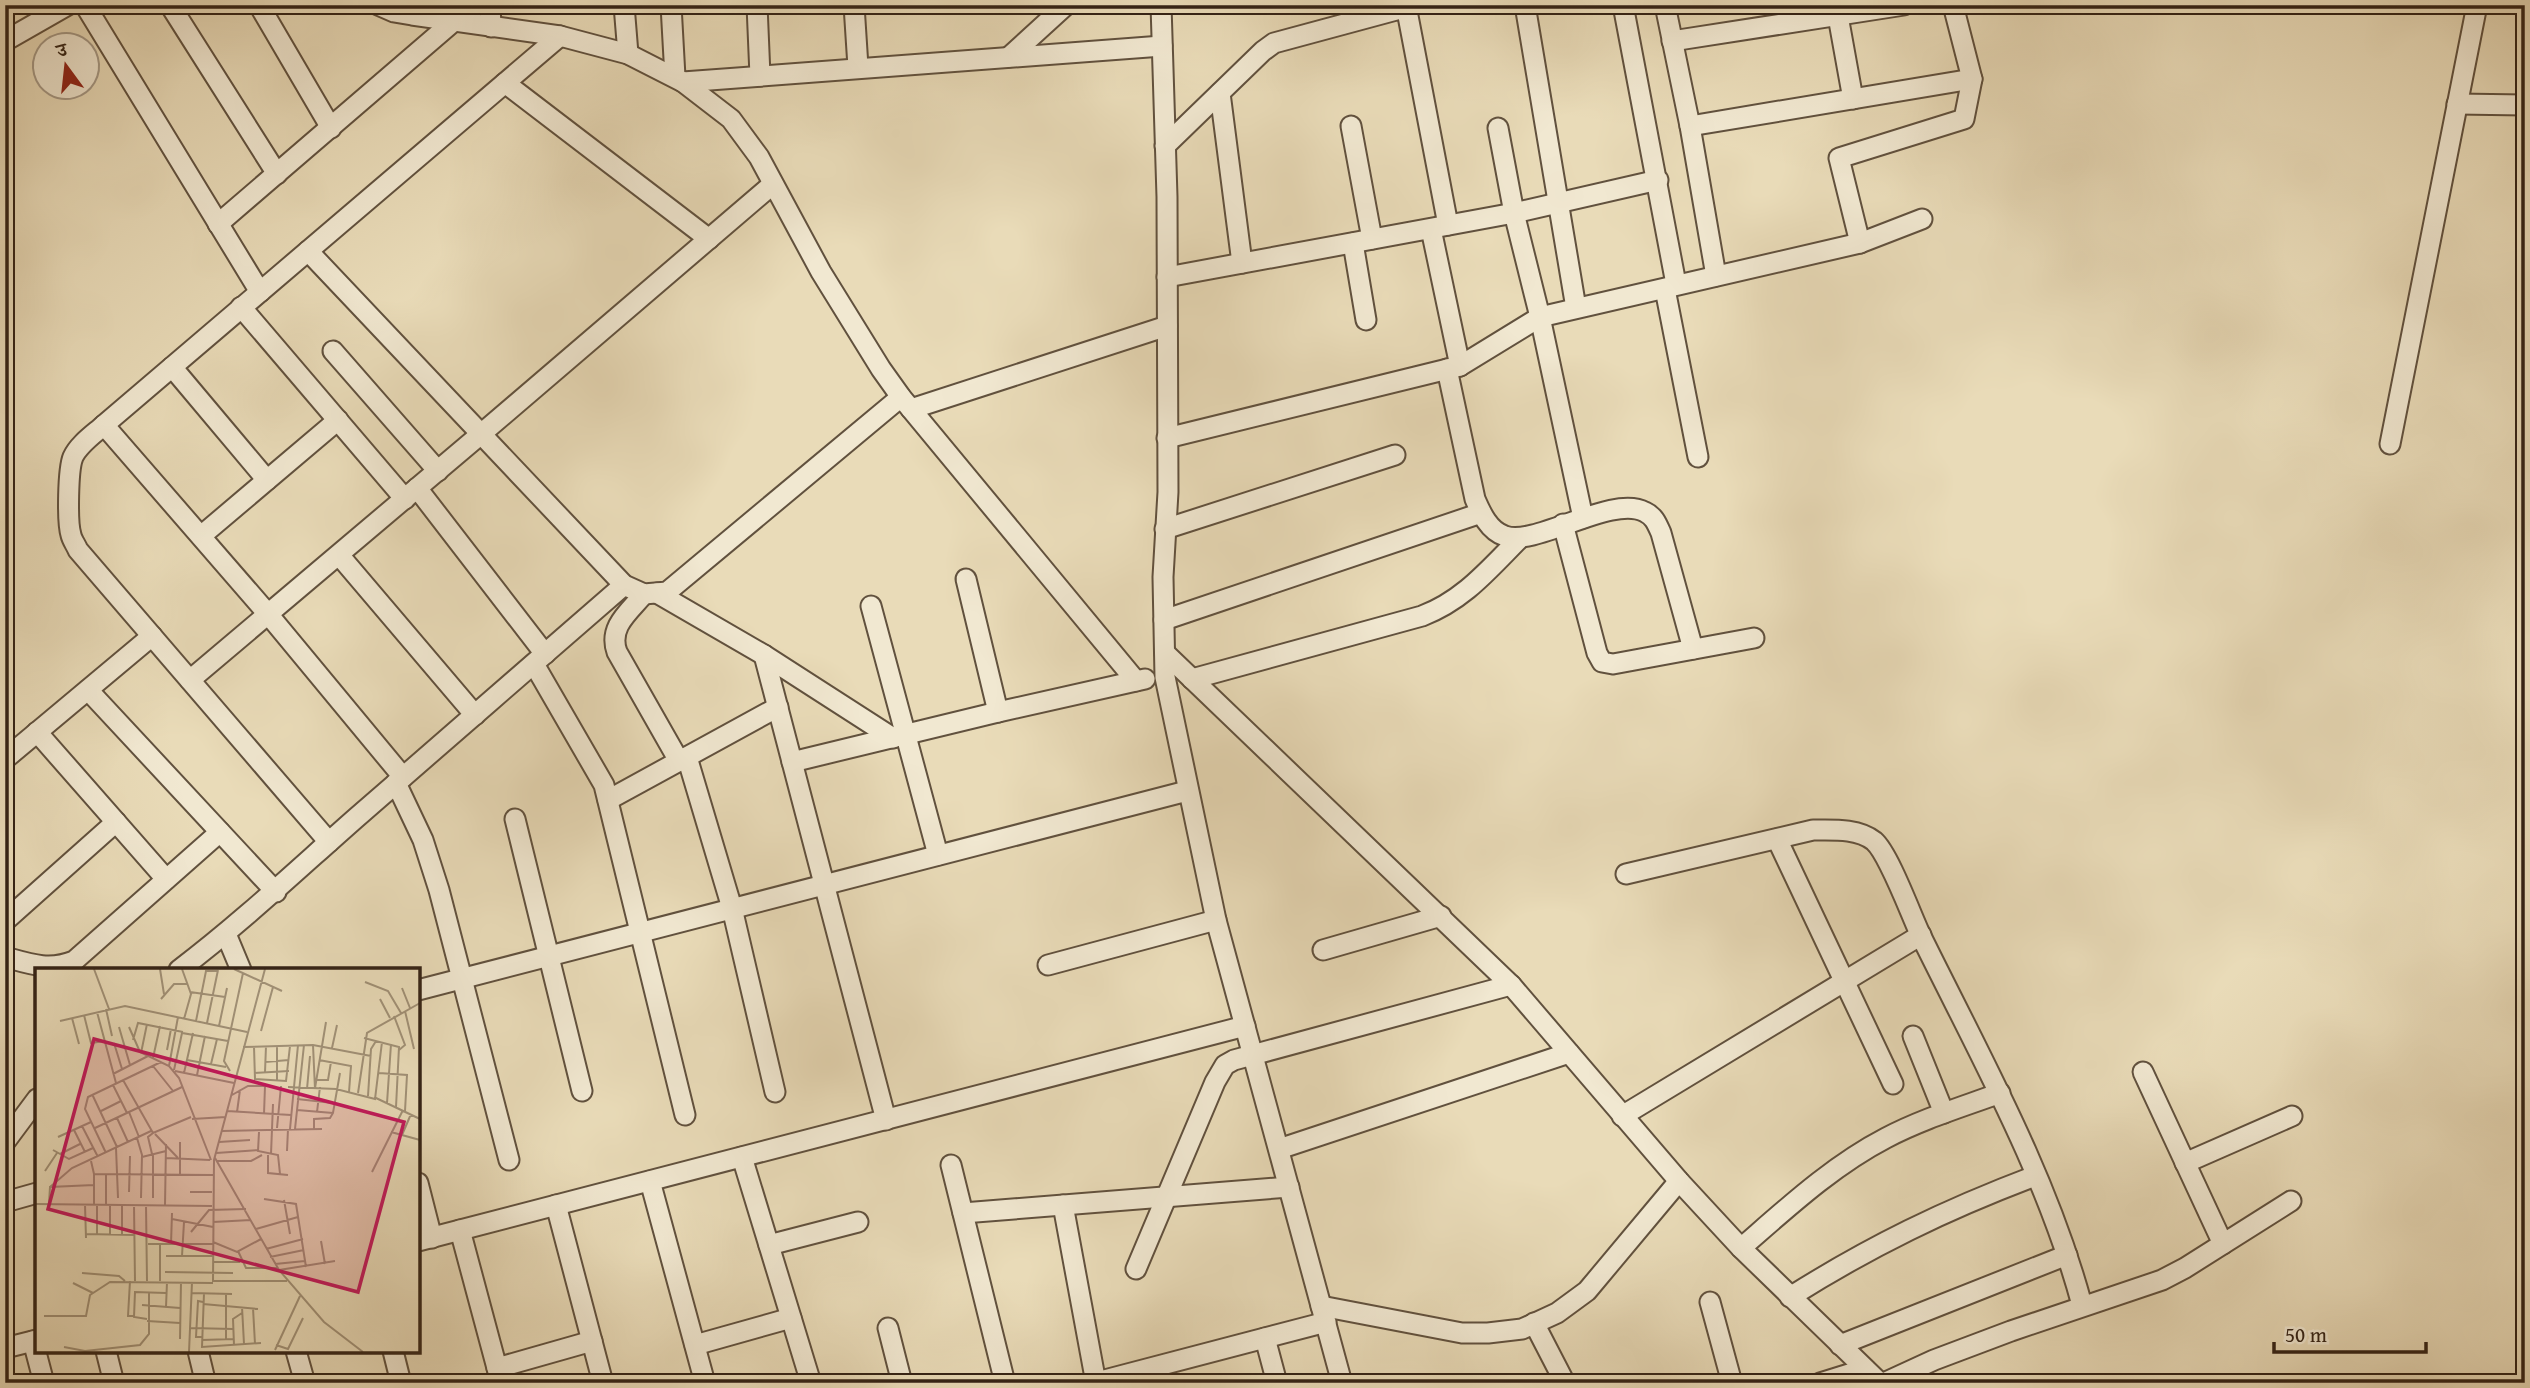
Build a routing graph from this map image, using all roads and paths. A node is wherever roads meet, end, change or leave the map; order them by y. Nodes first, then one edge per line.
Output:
1 (68, 5) edge
2 (85, 5) edge
3 (170, 5) edge
4 (259, 5) edge
5 (490, 5) edge
6 (624, 5) edge
7 (671, 5) edge
8 (757, 5) edge
9 (855, 5) edge
10 (1066, 5) edge
11 (1161, 5) edge
12 (1525, 5) edge
13 (1623, 5) edge
14 (1665, 5) edge
15 (1904, 5) edge
16 (1953, 5) edge
17 (2477, 5) edge
18 (389, 8) edge
19 (1837, 10) edge
20 (454, 22) junction
21 (491, 27) junction
22 (560, 36) junction
23 (5, 41) edge
24 (1672, 41) junction
25 (1161, 46) junction
26 (628, 54) junction
27 (1009, 57) junction
28 (858, 67) junction
29 (761, 76) junction
30 (679, 79) junction
31 (1972, 79) junction
32 (505, 83) junction
33 (1220, 93) junction
34 (1853, 99) junction
35 (2457, 104) junction
36 (2525, 105) edge
37 (1351, 126) dead end
38 (1690, 126) junction
39 (331, 128) junction
40 (1498, 128) dead end
41 (1165, 146) junction
42 (277, 174) junction
43 (1658, 180) junction
44 (773, 184) junction
45 (1558, 203) junction
46 (1514, 213) junction
47 (1922, 219) dead end
48 (218, 224) junction
49 (1440, 227) junction
50 (709, 239) junction
51 (1363, 241) junction
52 (1860, 243) junction
53 (308, 251) junction
54 (1242, 263) junction
55 (1716, 276) junction
56 (1167, 277) junction
57 (1671, 286) junction
58 (260, 292) junction
59 (242, 307) junction
60 (1576, 308) junction
61 (1540, 317) junction
62 (1366, 320) dead end
63 (1167, 326) junction
64 (333, 351) dead end
65 (172, 367) junction
66 (1454, 367) junction
67 (906, 403) junction
68 (338, 420) junction
69 (104, 425) junction
70 (481, 434) junction
71 (1167, 438) junction
72 (2390, 444) dead end
73 (1395, 455) dead end
74 (1698, 457) dead end
75 (438, 471) junction
76 (267, 480) junction
77 (411, 494) junction
78 (1481, 513) junction
79 (1583, 518) junction
80 (1563, 524) junction
81 (1165, 529) junction
82 (201, 536) junction
83 (1520, 538) junction
84 (339, 555) junction
85 (966, 579) dead end
86 (624, 585) junction
87 (651, 593) junction
88 (871, 606) dead end
89 (268, 614) junction
90 (1164, 620) junction
91 (152, 636) junction
92 (1754, 638) dead end
93 (1693, 649) junction
94 (1165, 653) junction
95 (764, 655) junction
96 (540, 659) junction
97 (1165, 677) junction
98 (1192, 679) junction
99 (190, 680) junction
100 (1136, 681) junction
101 (88, 690) junction
102 (778, 707) junction
103 (998, 712) junction
104 (475, 715) junction
105 (37, 732) junction
106 (899, 736) junction
107 (5, 759) edge
108 (683, 759) junction
109 (792, 762) junction
110 (400, 780) junction
111 (1187, 791) junction
112 (608, 800) junction
113 (515, 819) dead end
114 (116, 822) junction
115 (220, 832) junction
116 (1777, 838) junction
117 (330, 842) junction
118 (938, 855) junction
119 (1626, 874) dead end
120 (166, 879) junction
121 (824, 885) junction
122 (275, 892) junction
123 (732, 908) junction
124 (1441, 916) junction
125 (1216, 920) junction
126 (5, 921) edge
127 (642, 932) junction
128 (226, 934) junction
129 (1921, 935) junction
130 (1323, 950) dead end
131 (548, 956) junction
132 (5, 957) edge
133 (1048, 965) dead end
134 (181, 968) edge
135 (240, 968) edge
136 (462, 978) junction
137 (1845, 981) junction
138 (1511, 985) junction
139 (420, 989) edge
140 (1245, 1026) junction
141 (1913, 1036) dead end
142 (1569, 1053) junction
143 (1253, 1056) junction
144 (2143, 1072) dead end
145 (1893, 1084) dead end
146 (582, 1091) dead end
147 (775, 1092) dead end
148 (2000, 1093) junction
149 (35, 1101) edge
150 (1944, 1113) junction
151 (685, 1115) dead end
152 (1622, 1116) junction
153 (2292, 1116) dead end
154 (886, 1120) junction
155 (5, 1142) edge
156 (1279, 1149) junction
157 (742, 1157) junction
158 (509, 1160) dead end
159 (2186, 1163) junction
160 (951, 1165) dead end
161 (2035, 1176) junction
162 (650, 1181) junction
163 (1679, 1181) junction
164 (1289, 1187) junction
165 (35, 1194) edge
166 (1166, 1197) junction
167 (420, 1199) edge
168 (2291, 1201) dead end
169 (5, 1202) edge
170 (556, 1205) junction
171 (1063, 1205) junction
172 (963, 1213) junction
173 (858, 1222) dead end
174 (460, 1230) junction
175 (425, 1239) edge
176 (2223, 1244) junction
177 (769, 1245) junction
178 (1741, 1248) junction
179 (2067, 1255) junction
180 (1136, 1269) dead end
181 (1790, 1297) junction
182 (1710, 1302) dead end
183 (2082, 1305) junction
184 (1324, 1314) junction
185 (791, 1318) junction
186 (1534, 1323) junction
187 (888, 1328) dead end
188 (1265, 1338) junction
189 (35, 1340) edge
190 (592, 1341) junction
191 (695, 1345) junction
192 (1840, 1345) junction
193 (5, 1348) edge
194 (38, 1353) edge
195 (106, 1353) edge
196 (198, 1353) edge
197 (297, 1353) edge
198 (394, 1353) edge
199 (1864, 1368) junction
200 (499, 1375) edge
201 (205, 1380) dead end
202 (1095, 1382) edge
203 (44, 1383) edge
204 (114, 1383) edge
205 (305, 1383) edge
206 (401, 1383) edge
207 (603, 1383) edge
208 (705, 1383) edge
209 (811, 1383) edge
210 (902, 1383) edge
211 (1005, 1383) edge
212 (1277, 1383) edge
213 (1342, 1383) edge
214 (1565, 1383) edge
215 (1732, 1383) edge
216 (1820, 1383) edge
217 (1882, 1383) edge

1 - 23 street
2 - 48 street
3 - 42 street
4 - 39 street
5 - 21 street
6 - 26 street
7 - 30 street
8 - 29 street
9 - 28 street
10 - 27 street
11 - 25 street
12 - 45 street
13 - 43 street
14 - 24 street
15 - 19 street
16 - 31 street
17 - 35 street
18 - 20 street
19 - 24 street
19 - 34 street
20 - 21 street
20 - 39 street
21 - 22 street
22 - 26 street
22 - 32 street
24 - 38 street
25 - 27 street
25 - 41 street
26 - 30 street
27 - 28 street
28 - 29 street
29 - 30 street
30 - 44 street
31 - 34 street
31 - 52 street
32 - 50 street
32 - 53 street
33 - 41 street
33 - 49 street
33 - 54 street
34 - 38 street
35 - 36 street
35 - 72 street
37 - 51 street
38 - 55 street
39 - 42 street
40 - 46 street
41 - 56 street
42 - 48 street
43 - 45 street
43 - 57 street
44 - 50 street
44 - 67 street
45 - 46 street
45 - 60 street
46 - 49 street
46 - 61 street
47 - 52 street
48 - 58 street
49 - 51 street
49 - 66 street
50 - 70 street
51 - 54 street
51 - 62 street
52 - 55 street
53 - 58 street
53 - 70 street
54 - 56 street
55 - 57 street
56 - 63 street
57 - 60 street
57 - 74 street
58 - 59 street
59 - 65 street
59 - 68 street
60 - 61 street
61 - 66 street
61 - 79 street
63 - 67 street
63 - 71 street
64 - 75 street
65 - 69 street
65 - 76 street
66 - 71 street
66 - 78 street
67 - 87 street
67 - 100 street
68 - 76 street
68 - 77 street
69 - 82 street
69 - 91 street
70 - 75 street
70 - 86 street
71 - 81 street
73 - 81 street
75 - 77 street
76 - 82 street
77 - 84 street
77 - 96 street
78 - 83 street
78 - 90 street
79 - 80 street
79 - 93 street
80 - 83 street
80 - 93 street
81 - 90 street
82 - 89 street
83 - 98 street
84 - 89 street
84 - 104 street
85 - 103 street
86 - 87 street
86 - 96 street
87 - 95 street
87 - 108 street
88 - 106 street
89 - 99 street
89 - 110 street
90 - 94 street
91 - 99 street
91 - 101 street
92 - 93 street
94 - 97 street
94 - 98 street
95 - 102 street
95 - 106 street
96 - 104 street
96 - 112 street
97 - 100 street
97 - 111 street
98 - 124 street
99 - 117 street
100 - 103 street
101 - 105 street
101 - 115 street
102 - 108 street
102 - 109 street
103 - 106 street
104 - 110 street
105 - 107 street
105 - 114 street
106 - 109 street
106 - 118 street
108 - 112 street
108 - 123 street
109 - 121 street
110 - 117 street
110 - 136 street
111 - 118 street
111 - 125 street
112 - 127 street
113 - 131 street
114 - 120 street
114 - 126 street
115 - 120 street
115 - 122 street
116 - 119 street
116 - 129 street
116 - 137 street
117 - 122 street
118 - 121 street
120 - 132 street
121 - 123 street
121 - 154 street
122 - 128 street
123 - 127 street
123 - 147 street
124 - 130 street
124 - 138 street
125 - 133 street
125 - 140 street
127 - 131 street
127 - 151 street
128 - 134 street
128 - 135 street
129 - 137 street
129 - 148 street
131 - 136 street
131 - 146 street
136 - 139 street
136 - 158 street
137 - 145 street
137 - 152 street
138 - 142 street
138 - 143 street
140 - 143 street
140 - 154 street
141 - 150 street
142 - 152 street
142 - 156 street
143 - 156 street
143 - 166 street
144 - 159 street
148 - 150 street
148 - 161 street
149 - 155 street
150 - 178 street
152 - 163 street
153 - 159 street
154 - 157 street
156 - 164 street
157 - 162 street
157 - 177 street
159 - 176 street
160 - 172 street
161 - 179 street
161 - 181 street
162 - 170 street
162 - 191 street
163 - 178 street
163 - 186 street
164 - 166 street
164 - 184 street
165 - 169 street
166 - 171 street
166 - 180 street
167 - 175 street
168 - 176 street
170 - 174 street
170 - 190 street
171 - 172 street
171 - 202 street
172 - 211 street
173 - 177 street
174 - 175 street
174 - 200 street
176 - 183 street
177 - 185 street
178 - 181 street
179 - 183 street
179 - 192 street
181 - 192 street
182 - 215 street
183 - 217 street
184 - 186 street
184 - 188 street
184 - 213 street
185 - 191 street
185 - 209 street
186 - 214 street
187 - 210 street
188 - 202 street
188 - 212 street
189 - 193 street
190 - 200 street
190 - 207 street
191 - 208 street
192 - 199 street
194 - 203 street
195 - 204 street
196 - 201 street
197 - 205 street
198 - 206 street
199 - 216 street
199 - 217 street

